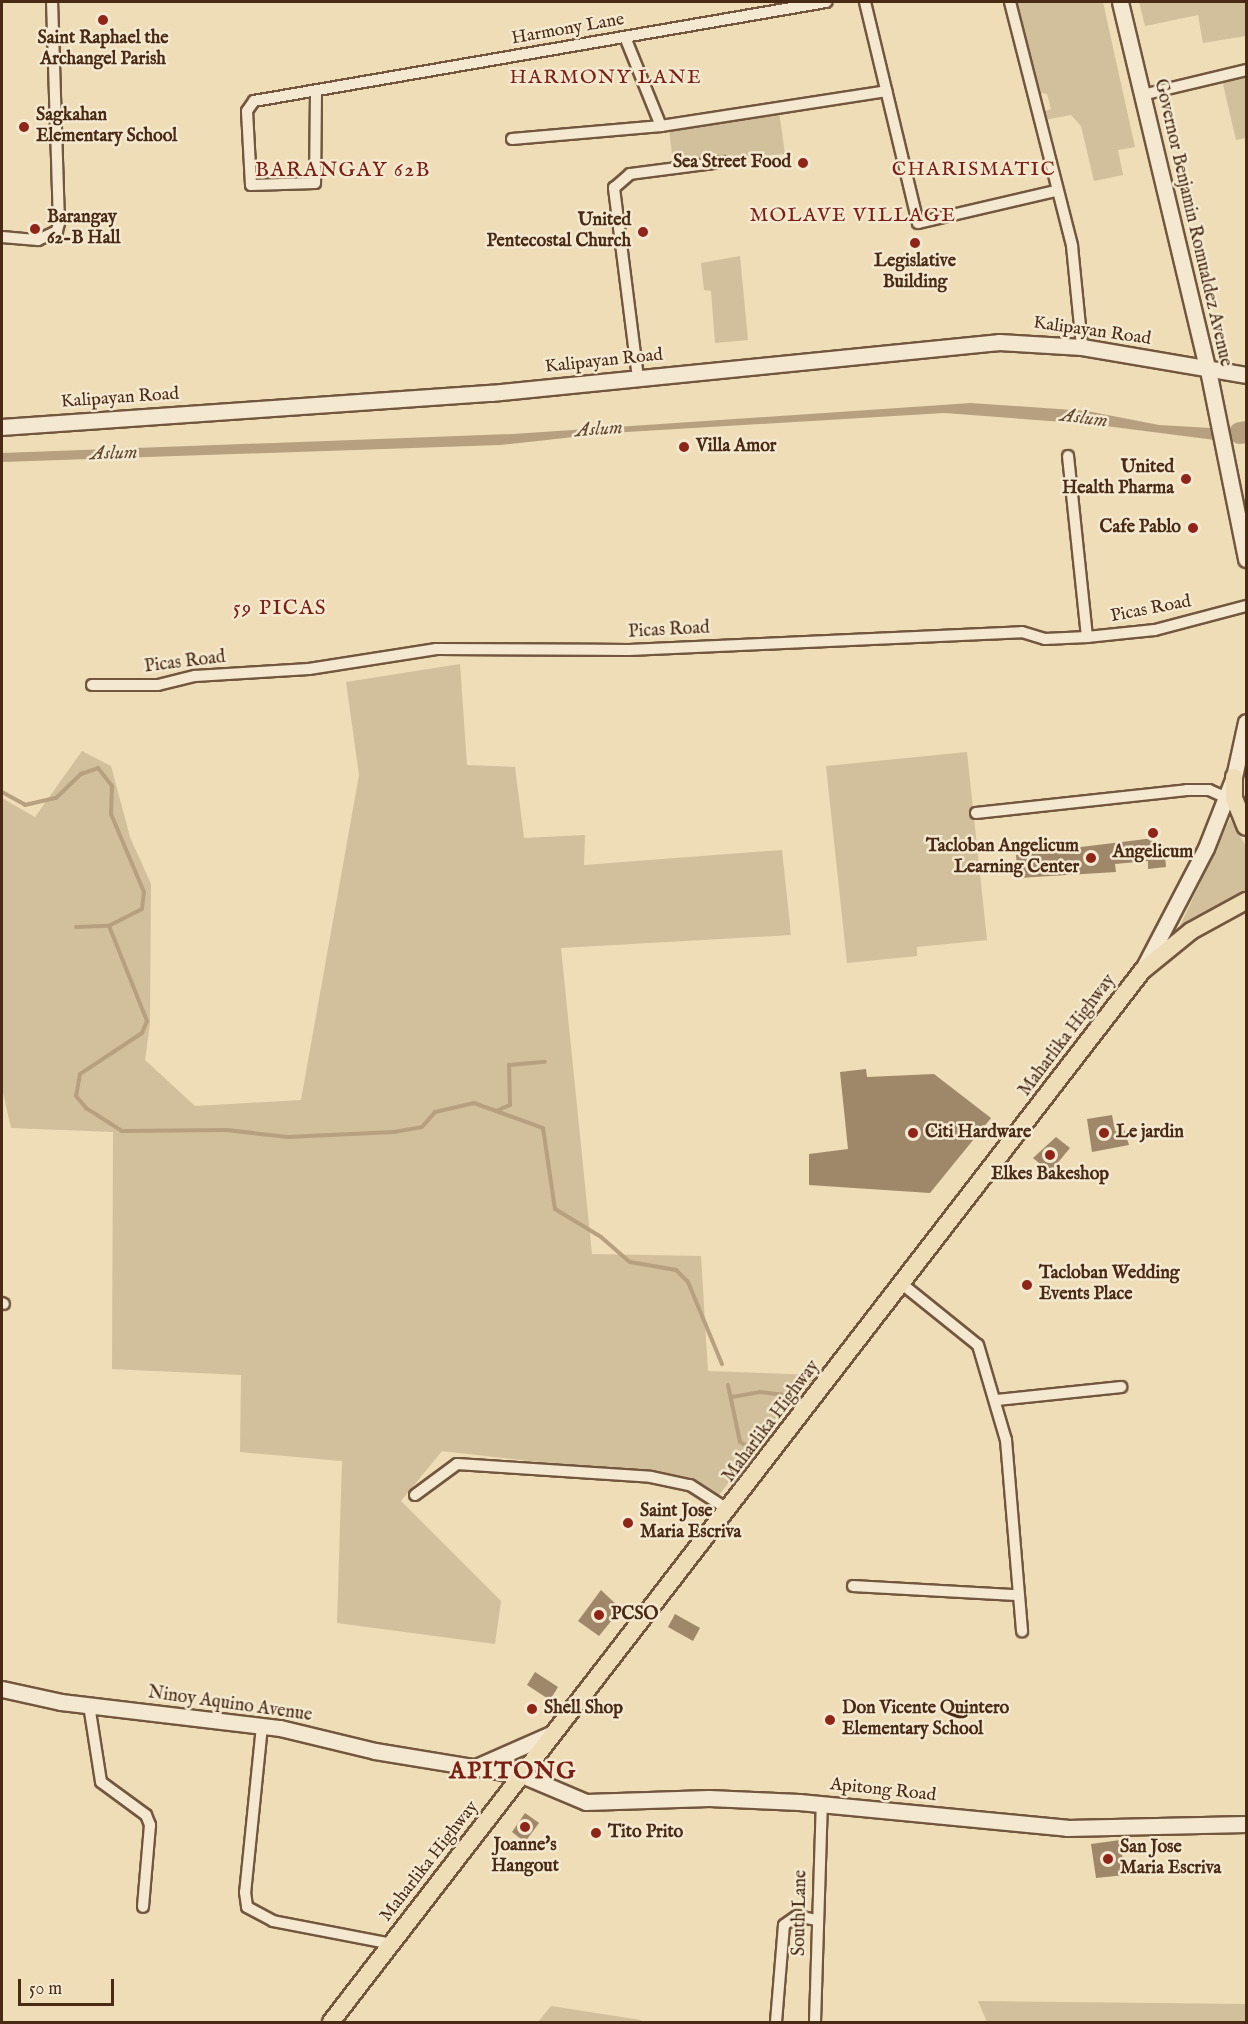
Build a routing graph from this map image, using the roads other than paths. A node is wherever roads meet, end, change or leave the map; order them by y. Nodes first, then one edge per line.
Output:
1 (52, 2) edge
2 (826, 2) edge
3 (865, 2) edge
4 (1010, 2) edge
5 (1120, 2) edge
6 (626, 37) junction
7 (1246, 70) edge
8 (886, 91) junction
9 (316, 92) junction
10 (1142, 95) junction
11 (661, 126) junction
12 (512, 138) dead end
13 (722, 162) dead end
14 (1055, 191) junction
15 (2, 237) edge
16 (1082, 347) junction
17 (1208, 370) junction
18 (1246, 375) edge
19 (638, 378) junction
20 (2, 423) edge
21 (1068, 456) dead end
22 (1246, 559) edge
23 (1246, 606) edge
24 (1087, 637) junction
25 (92, 685) dead end
26 (1246, 722) edge
27 (1234, 777) junction
28 (1227, 798) junction
29 (976, 813) dead end
30 (1246, 827) edge
31 (1246, 901) edge
32 (1142, 971) junction
33 (902, 1284) junction
34 (1121, 1388) dead end
35 (997, 1400) junction
36 (415, 1495) dead end
37 (729, 1510) junction
38 (853, 1586) dead end
39 (1016, 1595) junction
40 (1022, 1631) dead end
41 (2, 1689) edge
42 (89, 1705) junction
43 (262, 1726) junction
44 (555, 1731) junction
45 (469, 1768) junction
46 (522, 1775) junction
47 (822, 1805) junction
48 (1246, 1824) edge
49 (143, 1906) dead end
50 (816, 1920) junction
51 (392, 1944) junction
52 (331, 2022) edge
53 (776, 2022) edge
54 (814, 2022) edge

1 - 15 street
2 - 6 street, Harmony Lane
3 - 8 street
4 - 14 street
5 - 10 street, Governor Benjamin Romualdez Avenue
6 - 9 street, Harmony Lane
6 - 11 street
7 - 10 street
8 - 11 street
8 - 14 street
9 - 9 street, Harmony Lane
10 - 17 street, Governor Benjamin Romualdez Avenue
11 - 12 street
13 - 19 street
14 - 16 street
16 - 17 street, Kalipayan Road
16 - 19 street, Kalipayan Road
17 - 18 street, Kalipayan Road
17 - 22 street, Governor Benjamin Romualdez Avenue
19 - 20 street, Kalipayan Road
21 - 24 street
23 - 24 street, Picas Road
24 - 25 street, Picas Road
26 - 27 street
27 - 28 street
27 - 30 main road
28 - 29 street
28 - 32 street
31 - 32 main road, Maharlika Highway
32 - 33 main road, Maharlika Highway
33 - 35 street
33 - 37 main road, Maharlika Highway
34 - 35 street
35 - 39 street
36 - 37 street
37 - 44 main road, Maharlika Highway
38 - 39 street
39 - 40 street
41 - 42 street, Ninoy Aquino Avenue
42 - 43 street, Ninoy Aquino Avenue
42 - 49 street
43 - 45 street, Ninoy Aquino Avenue
43 - 51 street
44 - 45 street
44 - 46 main road, Maharlika Highway
45 - 46 street, Ninoy Aquino Avenue
46 - 47 street, Apitong Road
46 - 51 main road, Maharlika Highway
47 - 48 street, Apitong Road
47 - 50 street, South Lane
50 - 53 street
50 - 54 street, South Lane
51 - 52 main road, Maharlika Highway

